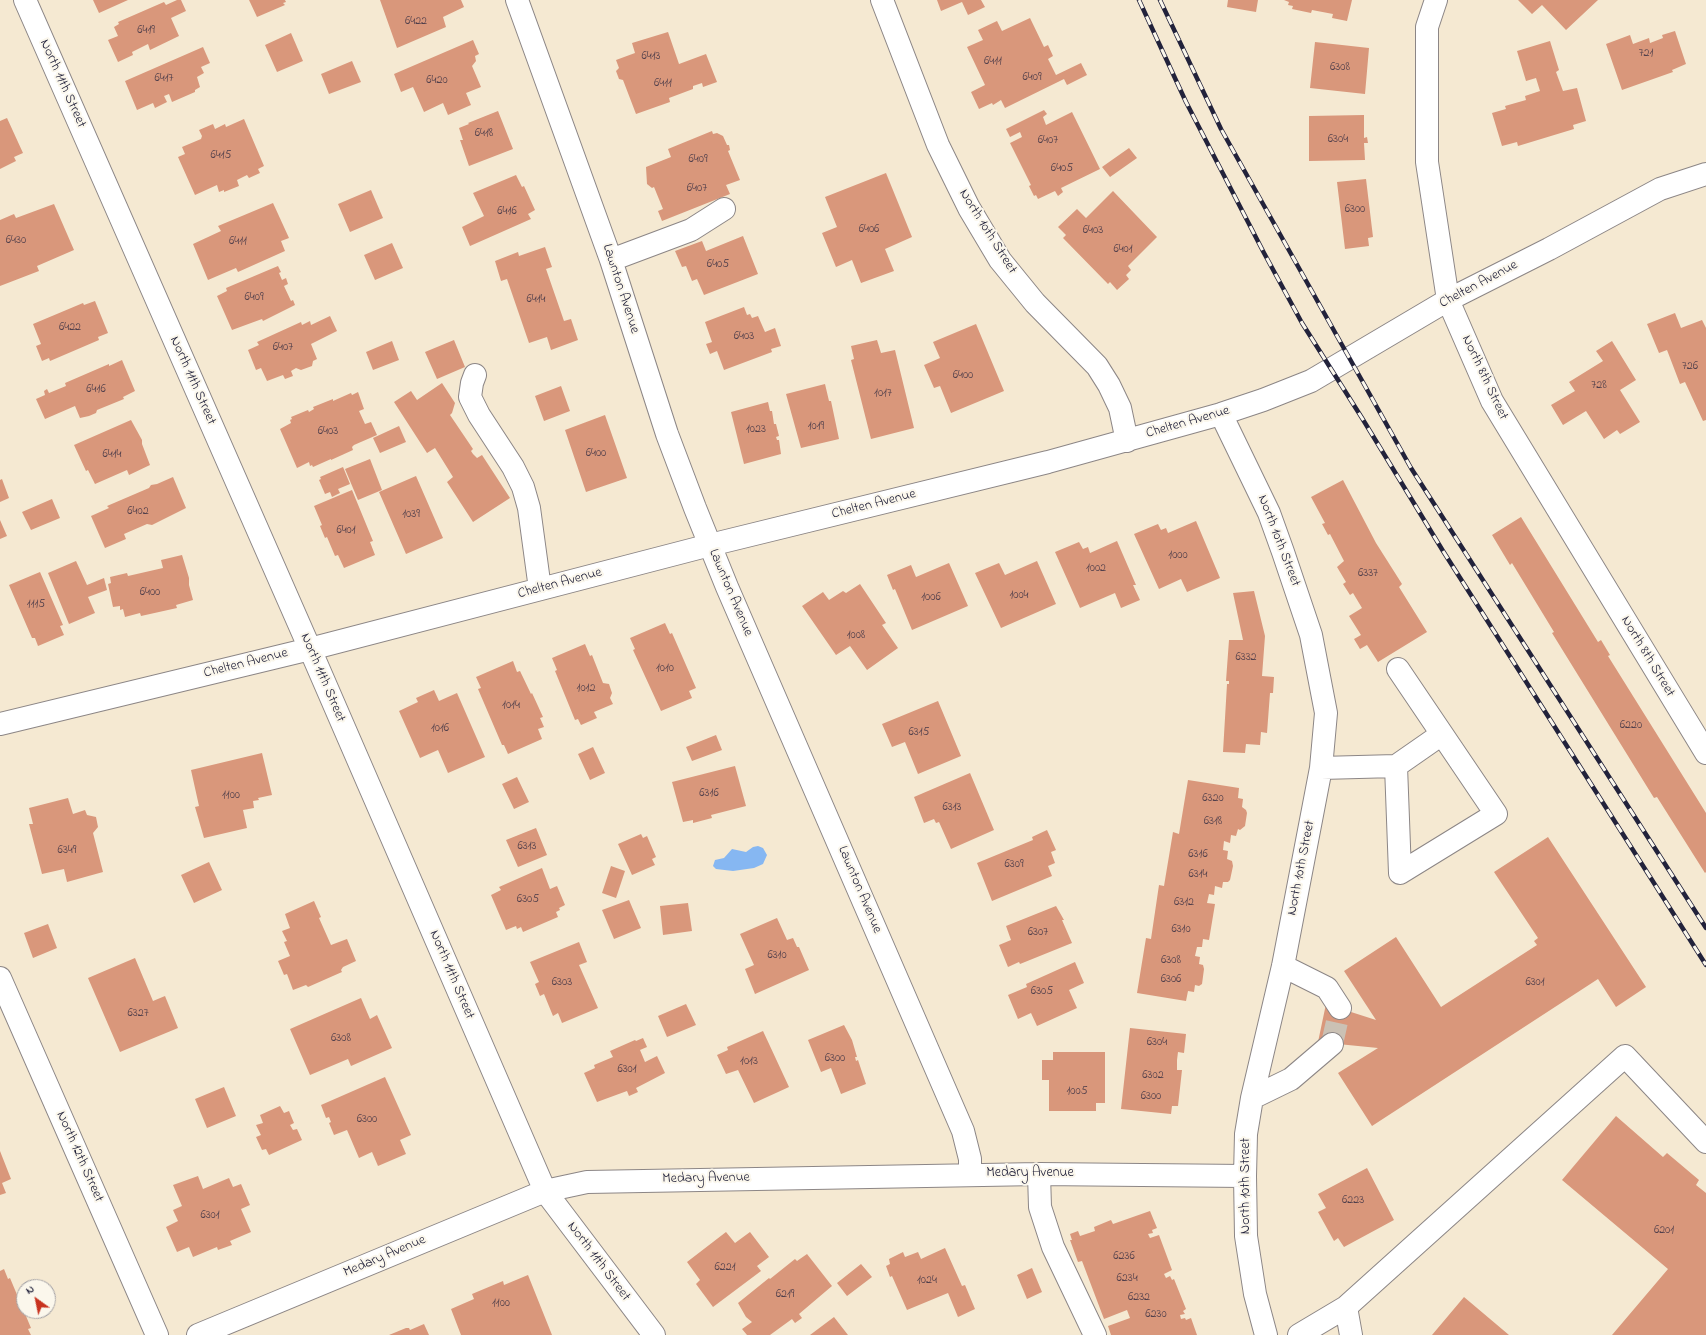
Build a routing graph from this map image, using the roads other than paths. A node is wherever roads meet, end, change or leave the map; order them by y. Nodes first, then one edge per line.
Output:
1 (25, 0) edge
2 (517, 0) edge
3 (882, 0) edge
4 (1436, 0) edge
5 (1706, 174) edge
6 (724, 209) dead end
7 (611, 260) junction
8 (1448, 300) junction
9 (475, 375) dead end
10 (1222, 414) junction
11 (1128, 441) junction
12 (710, 545) junction
13 (540, 589) junction
14 (310, 649) junction
15 (1398, 669) dead end
16 (0, 724) edge
17 (1442, 734) junction
18 (1706, 753) edge
19 (1396, 766) junction
20 (1321, 768) junction
21 (1283, 966) junction
22 (0, 978) edge
23 (1340, 1008) dead end
24 (1332, 1044) tunnel mouth
25 (1252, 1098) junction
26 (1706, 1142) edge
27 (970, 1174) junction
28 (1039, 1174) junction
29 (1245, 1176) junction
30 (545, 1191) junction
31 (1346, 1307) junction
32 (157, 1335) edge
33 (198, 1335) edge
34 (654, 1335) edge
35 (1095, 1335) edge
36 (1266, 1335) edge
37 (1298, 1335) edge
38 (1352, 1335) edge

1 - 14 street, North 11th Street
2 - 7 street, Lawnton Avenue
3 - 11 street, North 10th Street
4 - 8 street, North 8th Street
5 - 8 street, Chelten Avenue
6 - 7 street
7 - 12 street, Lawnton Avenue
8 - 10 street, Chelten Avenue
8 - 18 street, North 8th Street
9 - 13 street
10 - 11 street, Chelten Avenue
10 - 20 street, North 10th Street
11 - 12 street, Chelten Avenue
12 - 13 street, Chelten Avenue
12 - 27 street, Lawnton Avenue
13 - 14 street, Chelten Avenue
14 - 16 street, Chelten Avenue
14 - 30 street, North 11th Street
15 - 17 street
17 - 19 street
17 - 19 street
19 - 20 street
20 - 21 street, North 10th Street
21 - 23 street
21 - 25 street, North 10th Street
22 - 32 street, North 12th Street
24 - 25 street
25 - 29 street, North 10th Street
26 - 31 street
27 - 28 street, Medary Avenue
27 - 30 street, Medary Avenue
28 - 29 street, Medary Avenue
28 - 35 street
29 - 36 street, North 10th Street
30 - 33 street, Medary Avenue
30 - 34 street, North 11th Street
31 - 37 street
31 - 38 street

